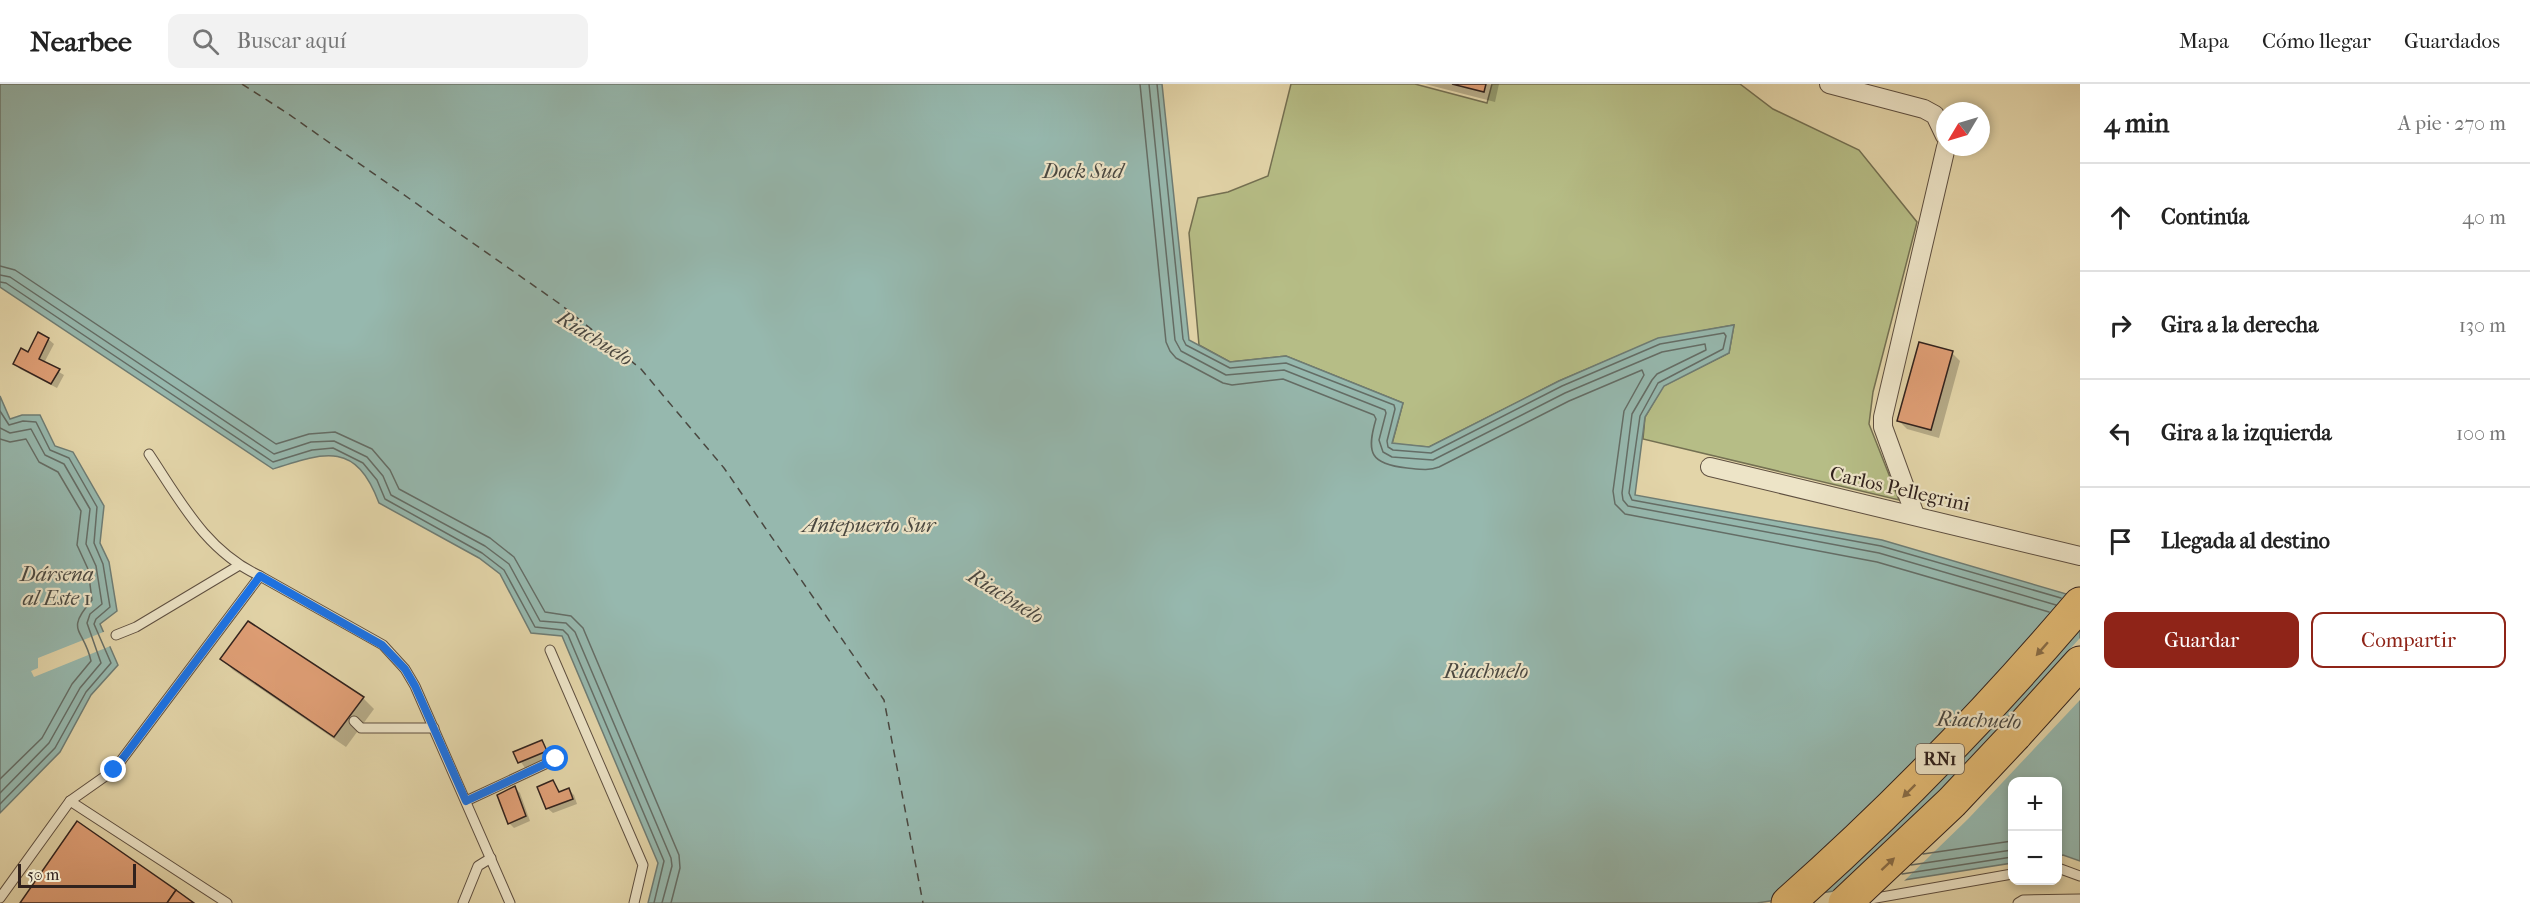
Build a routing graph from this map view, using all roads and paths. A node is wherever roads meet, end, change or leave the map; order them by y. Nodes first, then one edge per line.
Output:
1 (1828, 84) edge
2 (1936, 117) edge
3 (1944, 156) edge
4 (149, 454) dead end
5 (1710, 467) dead end
6 (1915, 515) junction
7 (2080, 556) edge
8 (238, 566) junction
9 (260, 576) junction
10 (2080, 604) edge
11 (116, 635) dead end
12 (550, 650) dead end
13 (2080, 663) edge
14 (354, 721) dead end
15 (434, 728) junction
16 (556, 759) dead end
17 (70, 801) junction
18 (466, 801) junction
19 (491, 858) junction
20 (2062, 869) edge
21 (2008, 875) edge
22 (2080, 876) edge
23 (0, 898) edge
24 (2080, 899) edge
25 (227, 903) edge
26 (463, 903) edge
27 (510, 903) edge
28 (634, 903) edge
29 (1788, 903) edge
30 (1845, 903) edge
31 (2018, 903) edge

1 - 2 street
3 - 6 street
4 - 8 lane
5 - 6 street, Carlos Pellegrini
6 - 7 street, Carlos Pellegrini
8 - 9 lane
8 - 11 lane
9 - 15 lane
9 - 17 lane
10 -> 29 highway, RN1
12 - 28 lane
30 -> 13 highway, RN1, bridge
14 - 15 lane
15 - 18 lane
16 - 18 lane
17 - 23 lane
17 - 25 lane
18 - 19 lane
19 - 26 lane
19 - 27 lane
20 - 22 lane
21 - 30 lane
24 - 31 lane

